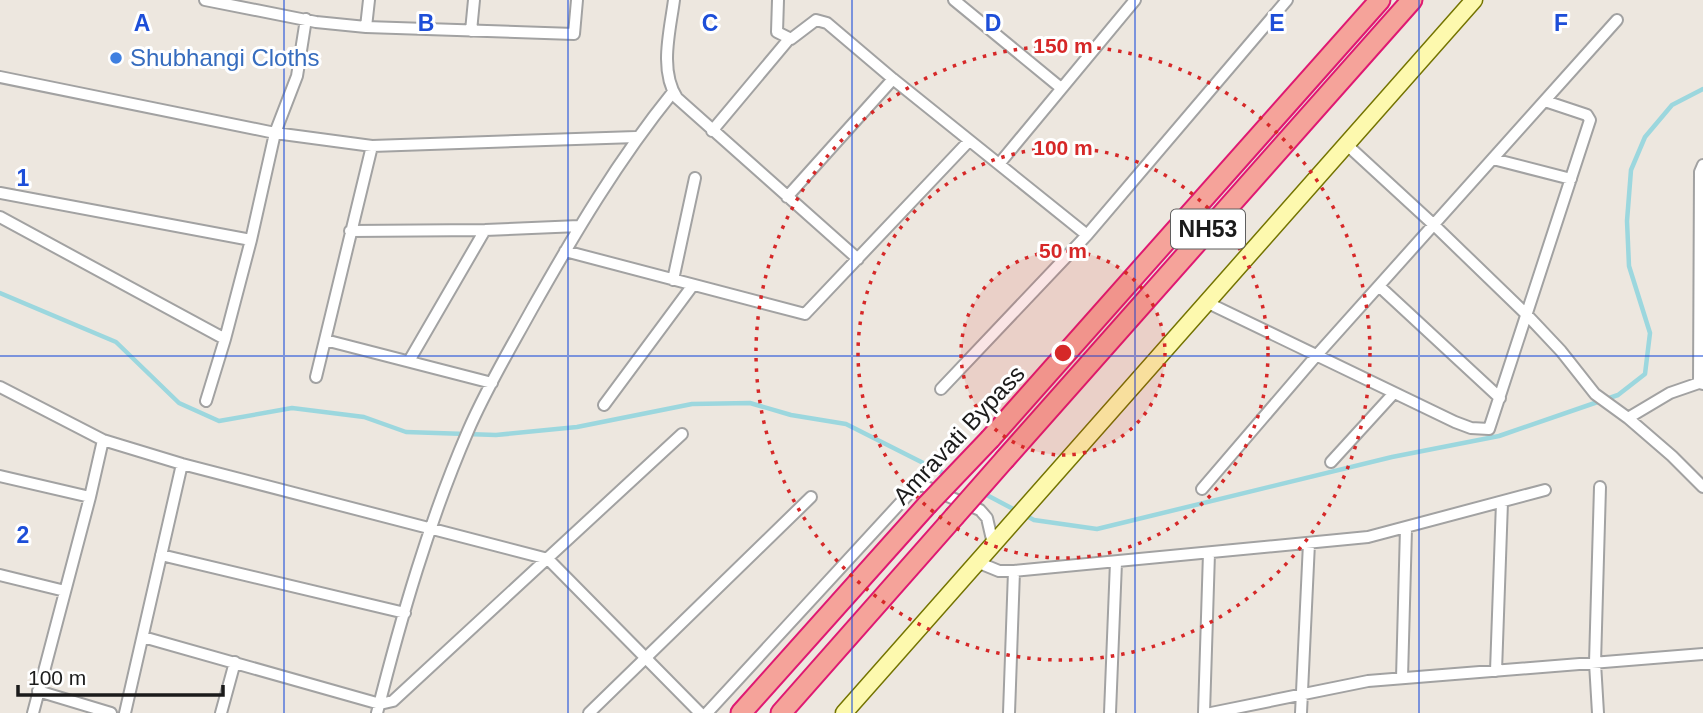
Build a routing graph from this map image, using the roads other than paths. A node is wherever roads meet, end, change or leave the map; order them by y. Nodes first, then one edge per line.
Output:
1 (205, 0) edge
2 (369, 0) edge
3 (474, 0) edge
4 (577, 0) edge
5 (674, 0) edge
6 (778, 0) edge
7 (954, 0) edge
8 (1135, 0) edge
9 (1287, 0) edge
10 (1380, 0) edge
11 (1412, 0) edge
12 (1474, 0) edge
13 (306, 19) junction
14 (1617, 20) dead end
15 (366, 27) junction
16 (471, 31) junction
17 (789, 39) junction
18 (0, 77) edge
19 (893, 79) junction
20 (1061, 88) junction
21 (673, 92) junction
22 (1545, 101) junction
23 (712, 131) junction
24 (275, 134) junction
25 (636, 137) junction
26 (970, 141) junction
27 (1346, 144) junction
28 (372, 146) junction
29 (1493, 159) junction
30 (999, 164) junction
31 (1703, 165) edge
32 (695, 178) dead end
33 (1571, 179) junction
34 (0, 193) edge
35 (787, 197) junction
36 (1190, 214) junction
37 (0, 217) edge
38 (1434, 225) junction
39 (579, 226) junction
40 (1208, 228) junction
41 (485, 230) junction
42 (350, 231) junction
43 (1087, 235) junction
44 (251, 240) junction
45 (565, 251) junction
46 (858, 259) junction
47 (673, 280) junction
48 (693, 285) junction
49 (1379, 286) junction
50 (1206, 302) junction
51 (1527, 315) junction
52 (225, 340) junction
53 (325, 340) junction
54 (1316, 356) junction
55 (409, 362) junction
56 (316, 377) dead end
57 (492, 383) junction
58 (1701, 384) edge
59 (0, 387) edge
60 (941, 389) dead end
61 (1394, 393) junction
62 (1500, 398) junction
63 (206, 401) dead end
64 (604, 405) dead end
65 (1628, 418) junction
66 (682, 434) dead end
67 (103, 440) junction
68 (1332, 463) dead end
69 (182, 464) junction
70 (0, 476) edge
71 (1600, 487) dead end
72 (1703, 487) edge
73 (1202, 489) dead end
74 (1545, 490) dead end
75 (90, 497) junction
76 (811, 497) dead end
77 (1502, 502) junction
78 (432, 527) junction
79 (1406, 528) junction
80 (1309, 543) junction
81 (993, 544) junction
82 (1209, 553) junction
83 (161, 555) junction
84 (548, 559) junction
85 (977, 562) junction
86 (1116, 562) junction
87 (1014, 571) junction
88 (0, 575) edge
89 (65, 591) junction
90 (405, 613) junction
91 (143, 637) junction
92 (1703, 654) edge
93 (645, 659) junction
94 (235, 662) junction
95 (1595, 663) junction
96 (1496, 671) junction
97 (1402, 678) junction
98 (38, 691) junction
99 (1303, 694) junction
100 (379, 708) edge
101 (782, 712) edge
102 (33, 713) edge
103 (111, 713) edge
104 (125, 713) edge
105 (220, 713) edge
106 (589, 713) edge
107 (700, 713) edge
108 (707, 713) edge
109 (741, 713) edge
110 (844, 713) edge
111 (1009, 713) edge
112 (1110, 713) edge
113 (1205, 713) edge
114 (1211, 713) edge
115 (1301, 713) edge
116 (1598, 713) edge

1 - 13 street
2 - 15 street
3 - 16 street
4 - 16 street
5 - 21 street
6 - 17 street
7 - 20 street
8 - 20 street
9 - 43 street
10 - 36 highway, Amravati Bypass / NH53
11 - 40 highway, Amravati Bypass / NH53
12 - 27 main road
13 - 15 street
13 - 24 street
14 - 22 street
15 - 16 street
17 - 19 street
17 - 23 street
18 - 24 street
19 - 26 street
19 - 35 street
20 - 30 street
21 - 23 street
21 - 25 street
22 - 29 street
22 - 33 street
23 - 35 street
24 - 28 street
24 - 44 street
25 - 28 street
25 - 39 street
26 - 30 street
26 - 46 street
27 - 38 street
27 - 50 main road
28 - 42 street
29 - 33 street
29 - 38 street
30 - 43 street
31 - 58 street
32 - 47 street
33 - 51 street
34 - 44 street
35 - 46 street
36 - 40 highway
36 - 109 highway, Amravati Bypass / NH53, bridge
37 - 52 street
38 - 49 street
38 - 51 street
39 - 41 street
39 - 45 street
40 - 101 highway, Amravati Bypass / NH53, bridge
41 - 42 street
41 - 55 street
42 - 53 street
43 - 60 street
44 - 52 street
45 - 47 street
45 - 57 street
46 - 48 street
47 - 48 street
48 - 64 street
49 - 54 street
49 - 62 street
50 - 54 street
50 - 81 main road
51 - 62 street
51 - 65 street
52 - 63 street
53 - 55 street
53 - 56 street
54 - 61 street
54 - 73 street
55 - 57 street
57 - 78 street
58 - 65 street
59 - 67 street
61 - 62 street
61 - 68 street
65 - 72 street
66 - 84 street
67 - 69 street
67 - 75 street
69 - 78 street
69 - 83 street
70 - 75 street
71 - 95 street
74 - 77 street
75 - 89 street
76 - 93 street
77 - 79 street
77 - 96 street
78 - 84 street
78 - 90 street
79 - 80 street
79 - 97 street
80 - 82 street
80 - 99 street
81 - 85 main road
81 - 108 street
82 - 86 street
82 - 113 street
83 - 90 street
83 - 91 street
84 - 93 street
84 - 100 street
85 - 87 street
85 - 110 main road
86 - 87 street
86 - 112 street
87 - 111 street
88 - 89 street
89 - 98 street
90 - 100 street
91 - 94 street
91 - 104 street
92 - 95 street
93 - 106 street
93 - 107 street
94 - 100 street
94 - 105 street
95 - 96 street
95 - 116 street
96 - 97 street
97 - 99 street
98 - 102 street
98 - 103 street
99 - 114 street
99 - 115 street

